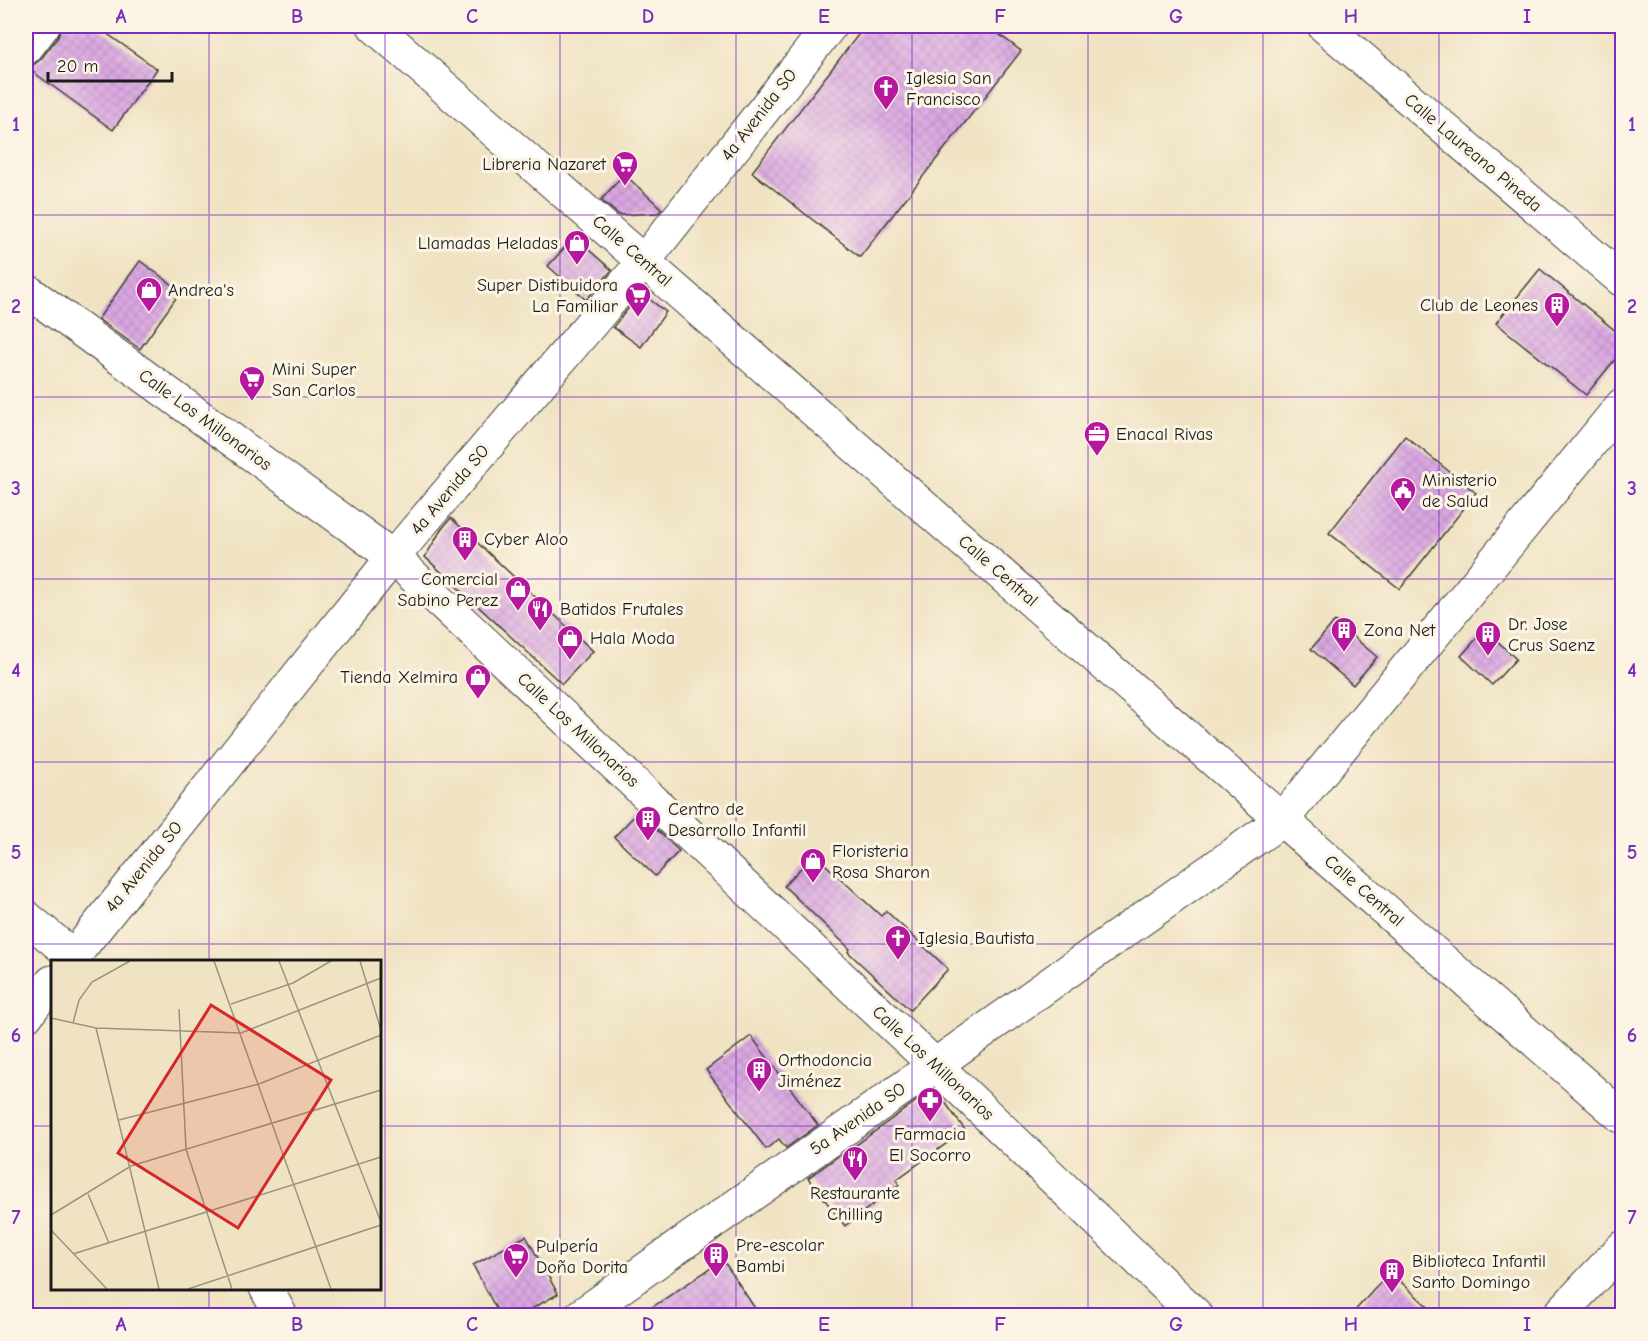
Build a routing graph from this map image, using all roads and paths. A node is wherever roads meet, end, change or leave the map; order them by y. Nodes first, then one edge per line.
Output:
1 (43, 26) edge
2 (374, 26) edge
3 (830, 26) edge
4 (1324, 26) edge
5 (26, 48) edge
6 (644, 261) junction
7 (1623, 280) edge
8 (26, 290) edge
9 (1623, 405) edge
10 (393, 557) junction
11 (1282, 820) junction
12 (26, 917) edge
13 (73, 960) edge
14 (51, 983) edge
15 (26, 1016) edge
16 (935, 1065) junction
17 (1623, 1117) edge
18 (1623, 1248) edge
19 (267, 1290) edge
20 (281, 1316) edge
21 (580, 1316) edge
22 (1197, 1316) edge
23 (1558, 1316) edge

1 - 5 street
2 - 6 street, Calle Central
3 - 6 street, 4a Avenida SO
4 - 7 street, Calle Laureano Pineda
6 - 10 street, 4a Avenida SO
6 - 11 street, Calle Central
8 - 10 street, Calle Los Millonarios
9 - 11 street, 5a Avenida SO
10 - 13 street, 4a Avenida SO
10 - 16 street, Calle Los Millonarios
11 - 16 street, 5a Avenida SO
11 - 17 street, Calle Central
12 - 13 street
14 - 15 street
16 - 21 street, 5a Avenida SO
16 - 22 street, Calle Los Millonarios
18 - 23 street
19 - 20 street

